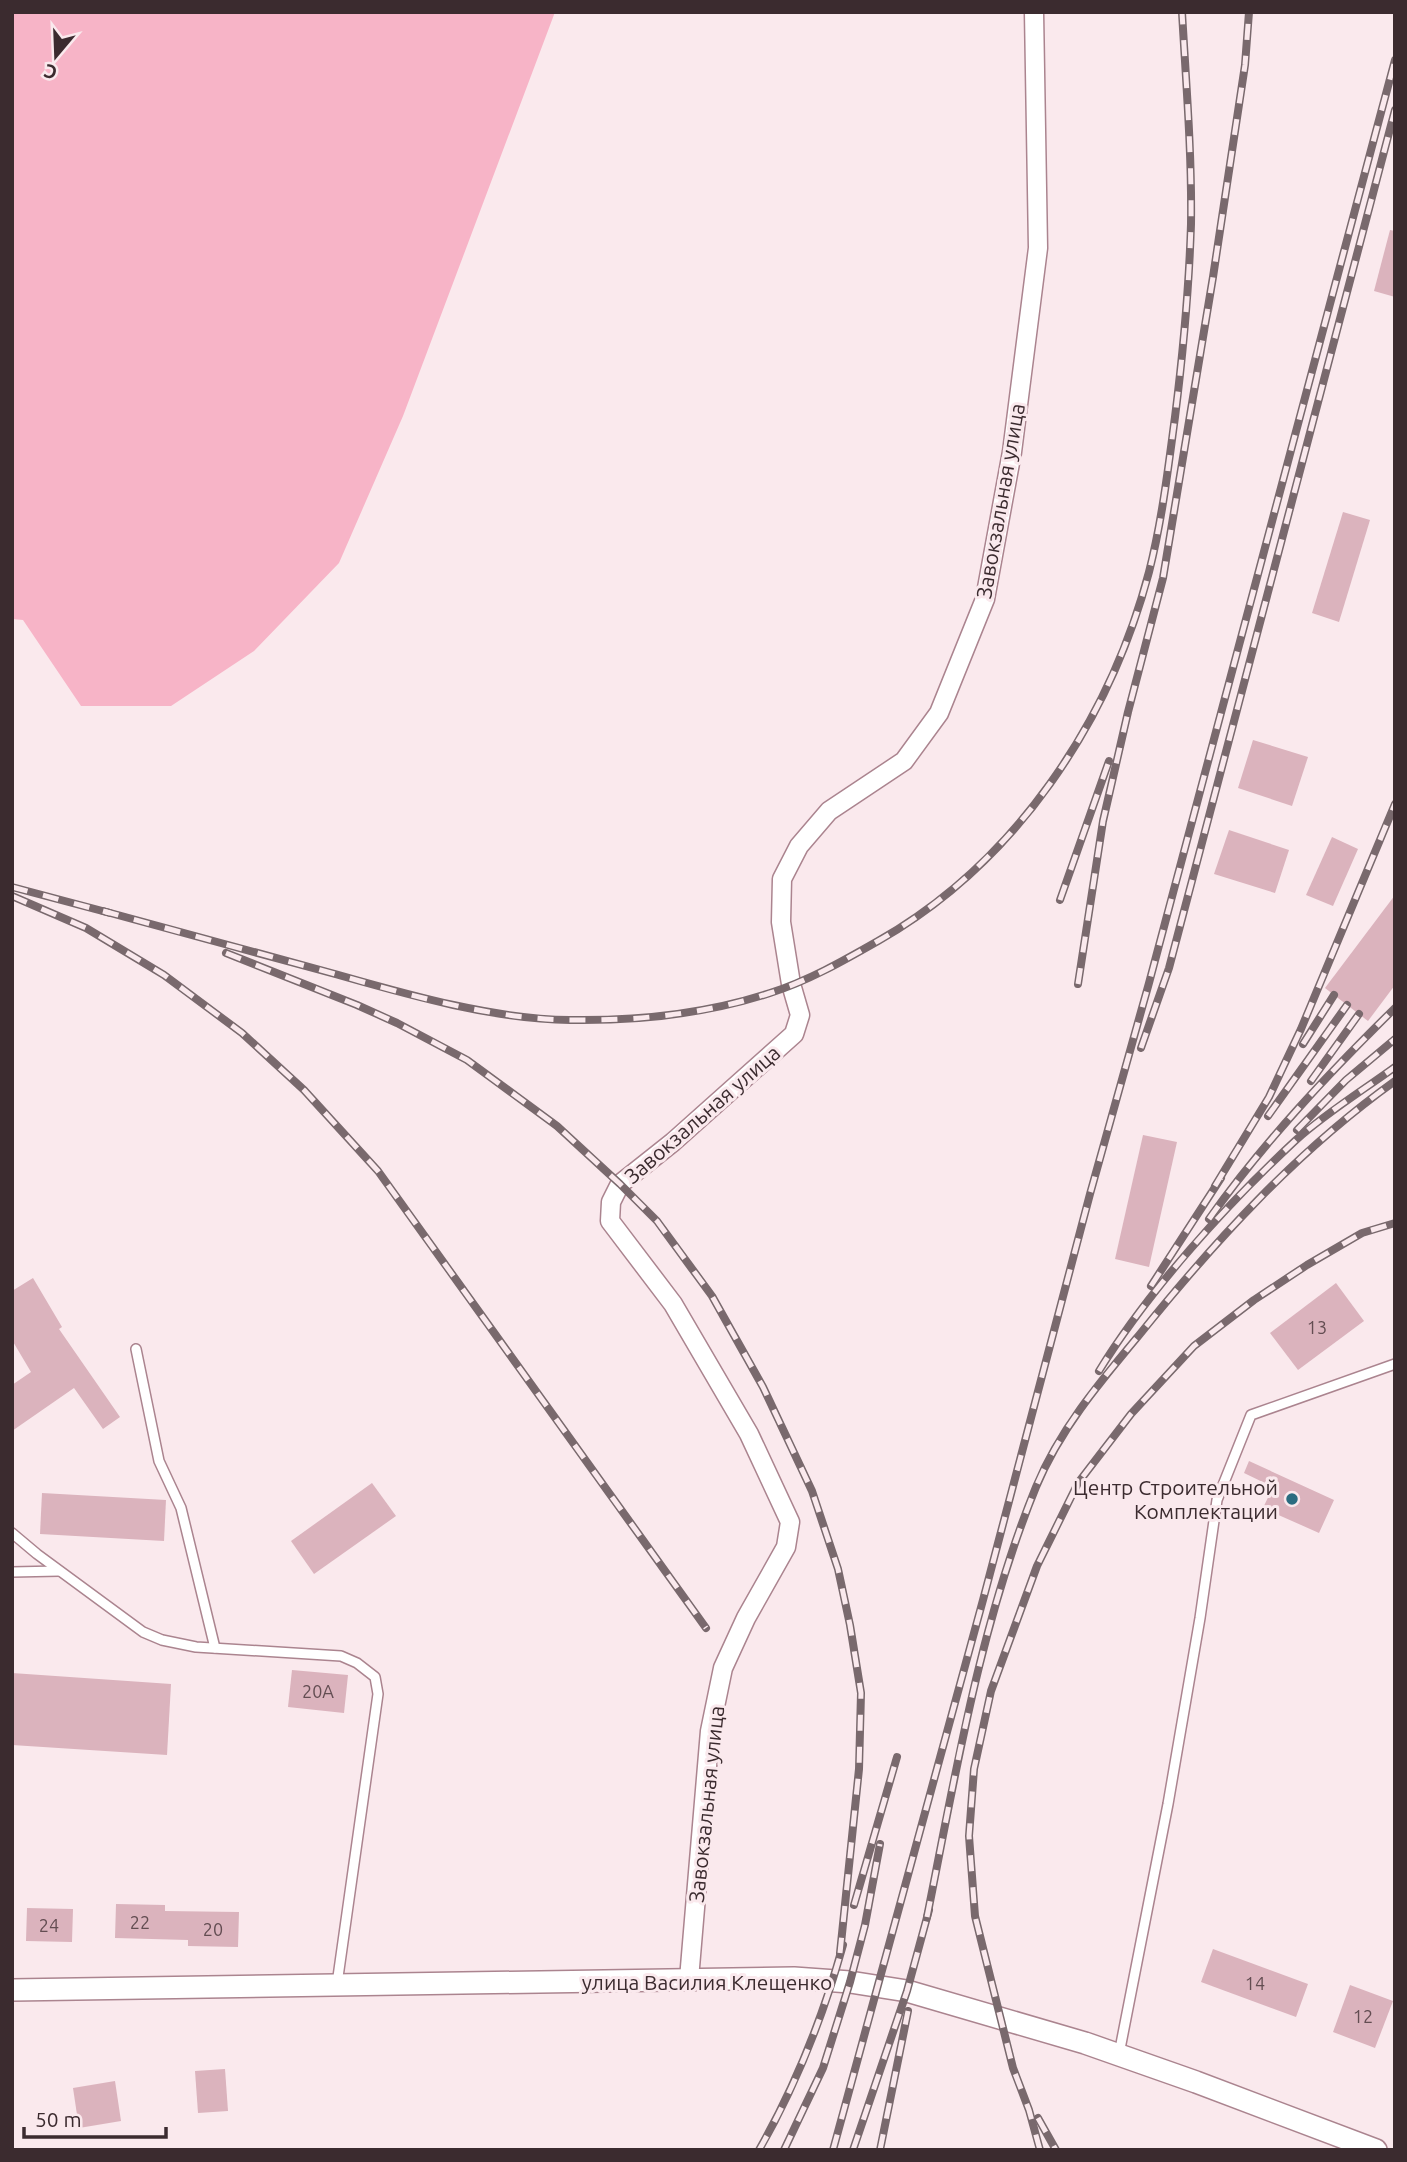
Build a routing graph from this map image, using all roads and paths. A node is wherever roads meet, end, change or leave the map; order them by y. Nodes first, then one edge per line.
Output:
1 (1034, 12) edge
2 (136, 1349) dead end
3 (1395, 1364) edge
4 (12, 1533) edge
5 (59, 1571) junction
6 (12, 1572) edge
7 (215, 1648) junction
8 (689, 1979) junction
9 (337, 1984) junction
10 (12, 1990) edge
11 (1119, 2054) junction
12 (1376, 2150) edge

1 - 8 street, Завокзальная улица
2 - 7 lane
3 - 11 lane
4 - 5 lane
5 - 6 lane
5 - 7 lane
7 - 9 lane
8 - 9 street, улица Василия Клещенко
8 - 11 street, улица Василия Клещенко
9 - 10 street, улица Василия Клещенко
11 - 12 street, улица Василия Клещенко

